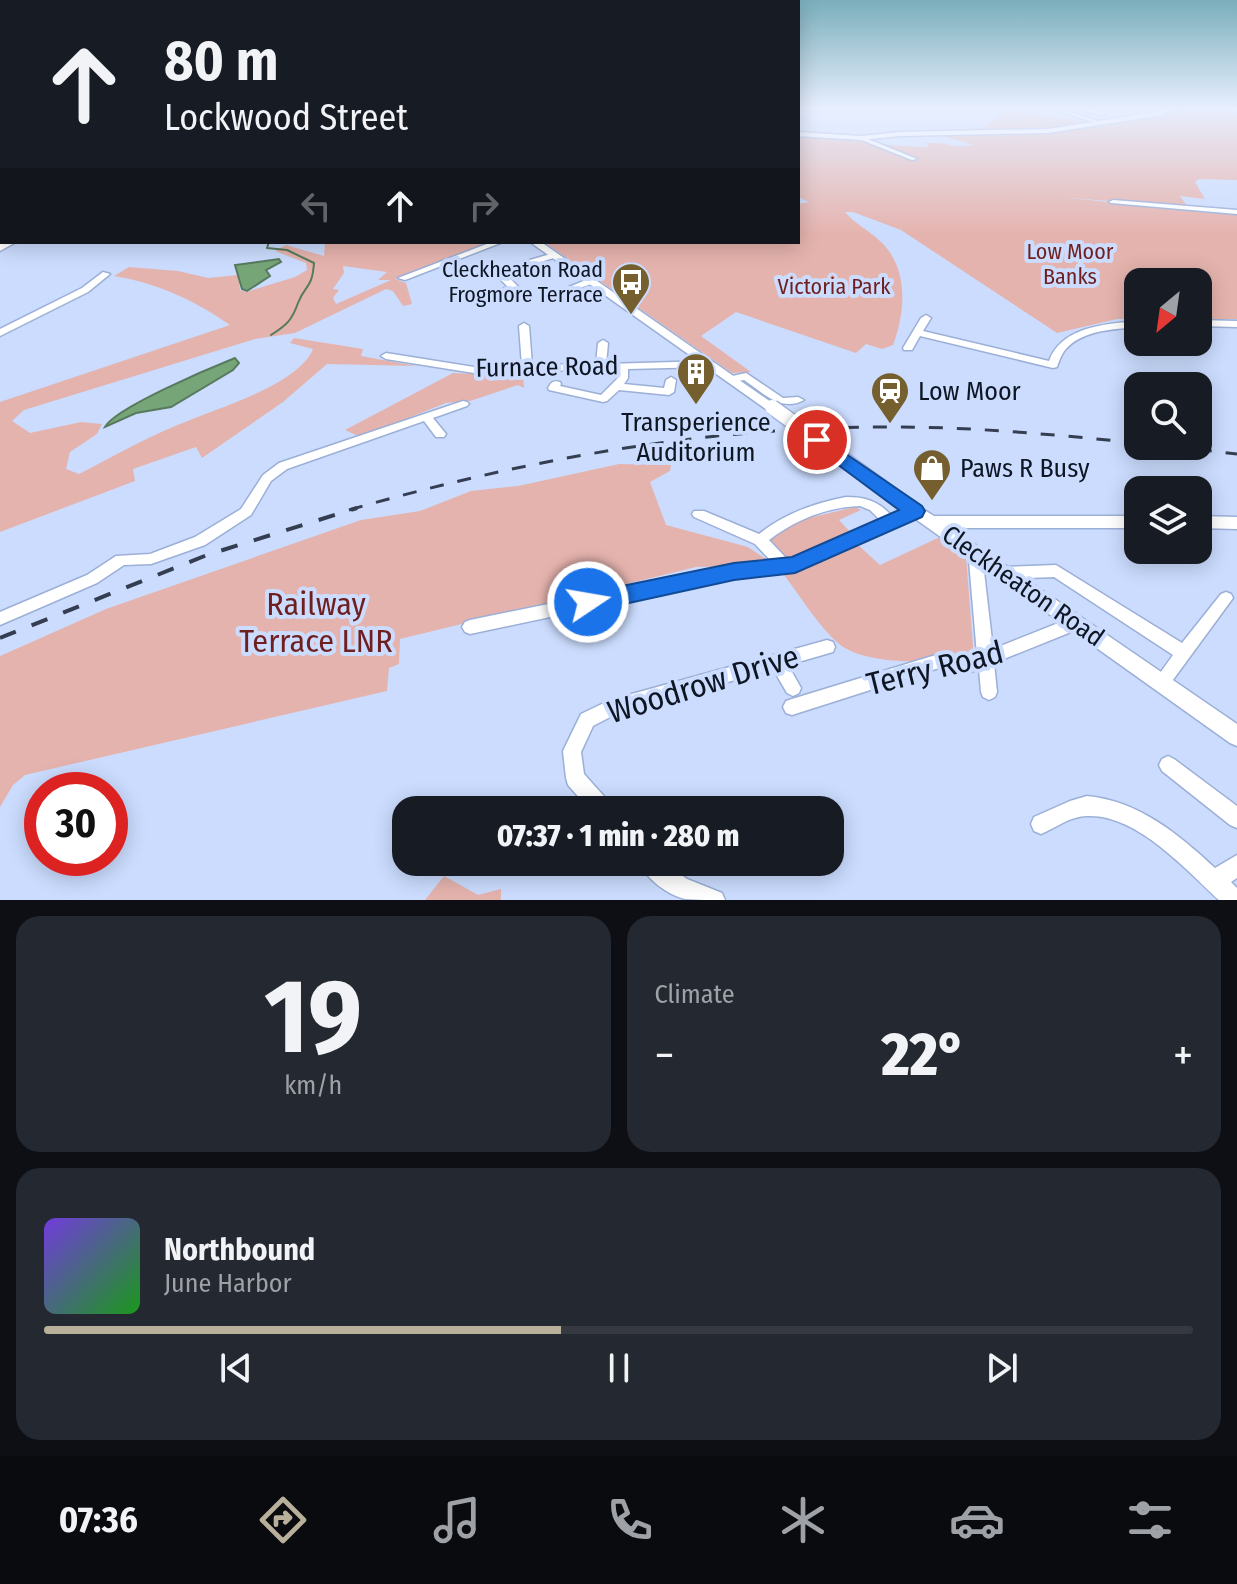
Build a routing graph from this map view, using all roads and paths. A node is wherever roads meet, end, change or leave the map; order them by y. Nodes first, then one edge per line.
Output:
1 (894, 151) edge
2 (914, 159) dead end
3 (1113, 202) dead end
4 (1237, 212) edge
5 (494, 244) edge
6 (538, 244) edge
7 (554, 255) junction
8 (106, 274) dead end
9 (402, 278) dead end
10 (591, 281) junction
11 (513, 288) junction
12 (563, 291) dead end
13 (491, 295) dead end
14 (527, 300) dead end
15 (926, 318) dead end
16 (1212, 323) edge
17 (1237, 324) edge
18 (524, 326) dead end
19 (1124, 327) edge
20 (0, 333) edge
21 (919, 333) junction
22 (603, 343) dead end
23 (908, 348) dead end
24 (386, 356) dead end
25 (709, 364) junction
26 (623, 366) junction
27 (601, 367) junction
28 (527, 369) junction
29 (732, 379) junction
30 (671, 380) dead end
31 (556, 384) dead end
32 (617, 386) junction
33 (798, 400) dead end
34 (463, 404) dead end
35 (426, 417) junction
36 (440, 434) dead end
37 (699, 514) dead end
38 (923, 517) junction
39 (890, 522) junction
40 (1124, 522) edge
41 (1212, 522) edge
42 (1237, 523) edge
43 (760, 540) junction
44 (981, 556) junction
45 (786, 567) junction
46 (1006, 573) junction
47 (1226, 598) dead end
48 (0, 619) edge
49 (1076, 623) junction
50 (470, 627) dead end
51 (827, 647) dead end
52 (1184, 653) junction
53 (985, 659) junction
54 (777, 661) junction
55 (1161, 683) junction
56 (793, 688) dead end
57 (989, 692) dead end
58 (792, 707) dead end
59 (1237, 736) edge
60 (1168, 765) dead end
61 (591, 796) edge
62 (1237, 818) edge
63 (1041, 824) dead end
64 (1237, 865) edge
65 (663, 876) edge
66 (1214, 882) junction
67 (715, 900) edge
68 (1235, 900) edge

1 - 2 street
3 - 4 street
5 - 9 street
6 - 7 street, Cleckheaton Road
7 - 10 street, Cleckheaton Road
7 - 11 street
8 - 20 street
10 - 12 street
10 - 25 street, Cleckheaton Road
11 - 13 street
11 - 14 street
15 - 21 street
16 - 17 street
18 - 28 street
19 - 21 street
21 - 23 street
22 - 27 street
24 - 28 street, Furnace Road
25 - 26 street, Furnace Road
25 - 29 street, Cleckheaton Road
26 - 27 street, Furnace Road
26 - 32 street
27 - 28 street, Furnace Road
29 - 33 street
29 - 38 street, Cleckheaton Road, bridge
30 - 32 street
31 - 32 street
34 - 35 street
35 - 36 street
35 - 48 street
37 - 43 street
38 - 39 street
38 - 40 street
38 - 44 street, Cleckheaton Road
39 - 43 street
39 - 45 street
41 - 42 street
43 - 45 street
44 - 46 street, Cleckheaton Road
44 - 53 street
45 - 50 street
46 - 49 street, Cleckheaton Road
46 - 52 street
47 - 52 street
49 - 53 street, Terry Road
49 - 55 street, Cleckheaton Road
51 - 54 street, Woodrow Drive
52 - 55 street
53 - 57 street
53 - 58 street, Terry Road
54 - 56 street
54 - 61 street, Woodrow Drive
55 - 59 street, Cleckheaton Road
60 - 62 street
63 - 66 street
64 - 66 street
65 - 67 street
66 - 68 street

